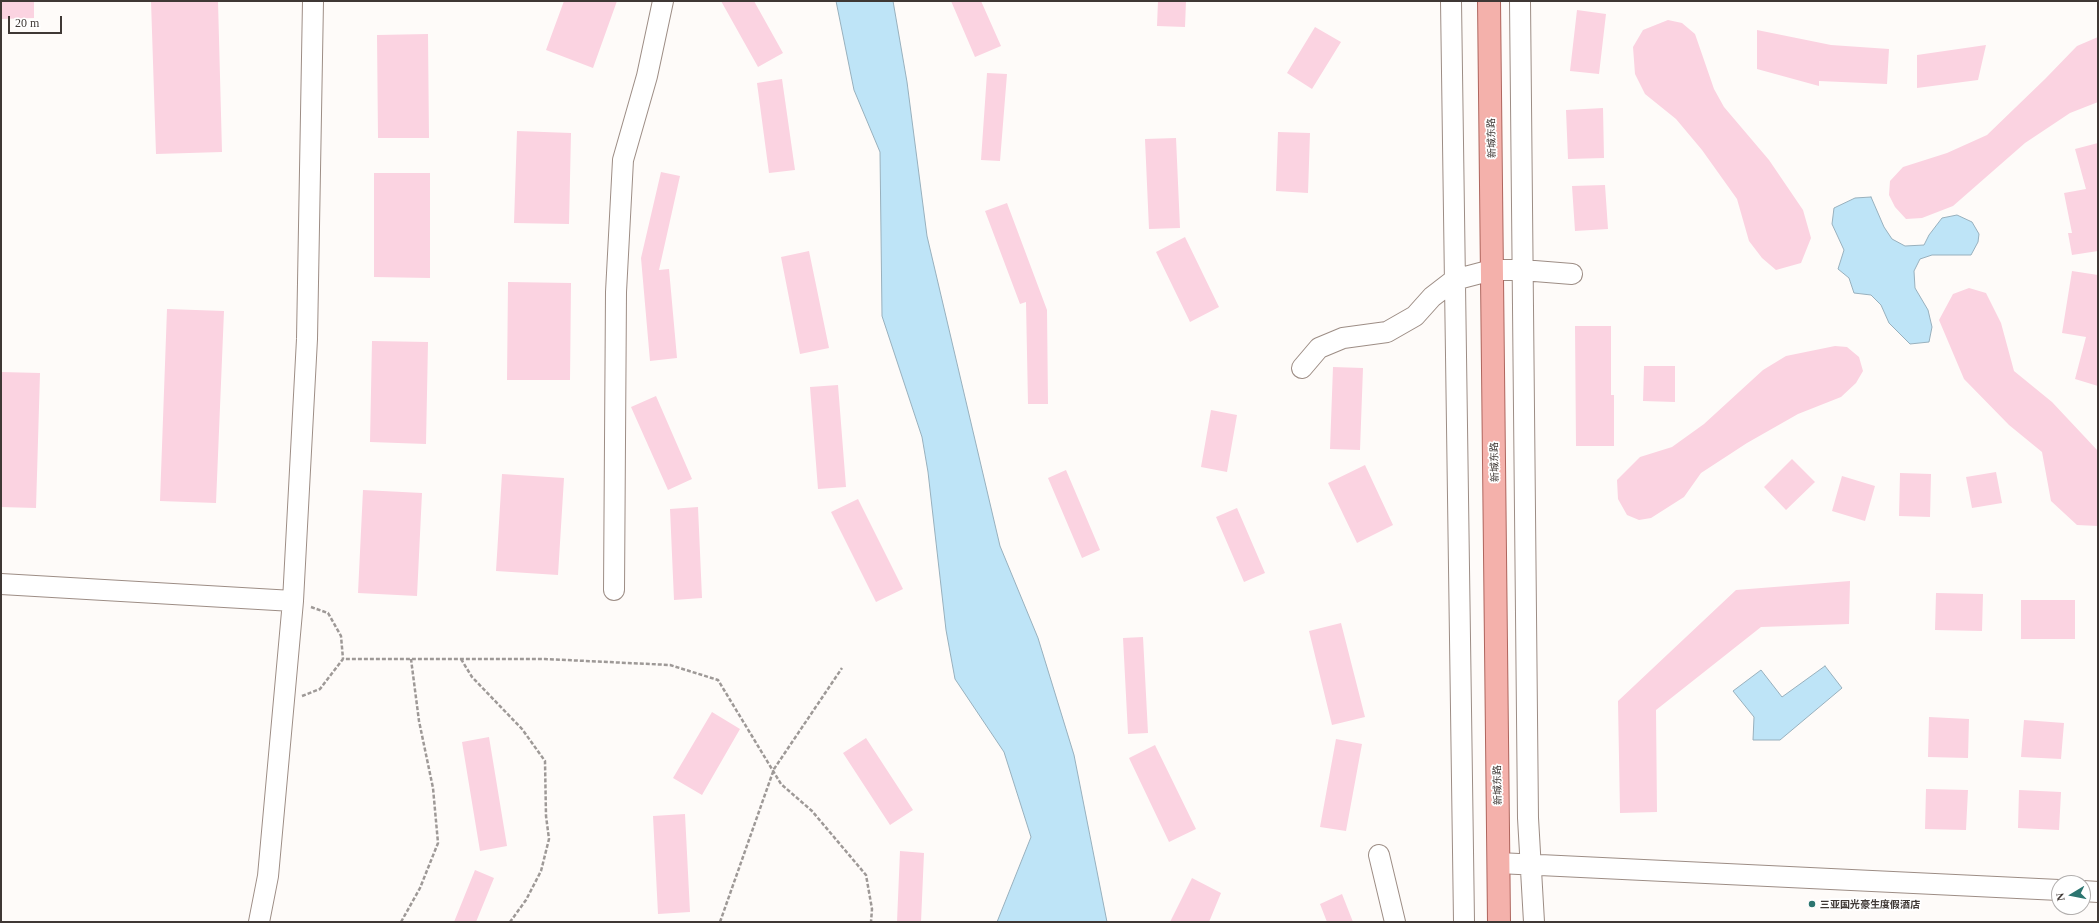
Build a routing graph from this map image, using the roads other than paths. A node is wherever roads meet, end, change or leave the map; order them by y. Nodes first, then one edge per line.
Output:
1 (313, 1) edge
2 (663, 1) edge
3 (1451, 1) edge
4 (1489, 1) edge
5 (1520, 1) edge
6 (1492, 270) junction
7 (1522, 270) junction
8 (1572, 274) dead end
9 (1454, 280) junction
10 (1302, 368) dead end
11 (1, 584) edge
12 (614, 590) dead end
13 (293, 601) junction
14 (1379, 855) dead end
15 (1498, 863) junction
16 (1531, 865) junction
17 (2051, 890) edge
18 (259, 922) edge
19 (1395, 922) edge
20 (1464, 922) edge
21 (1499, 922) edge
22 (1534, 922) edge

1 - 13 street
2 - 12 street
3 - 9 street
4 - 6 main road, 新城东路
5 - 7 street
6 - 7 street
6 - 9 street
6 - 15 main road, 新城东路
7 - 8 street
7 - 16 street
9 - 10 street
9 - 20 street
11 - 13 street
13 - 18 street
14 - 19 street
15 - 16 street
15 - 21 main road, 新城东路
16 - 17 street
16 - 22 street

